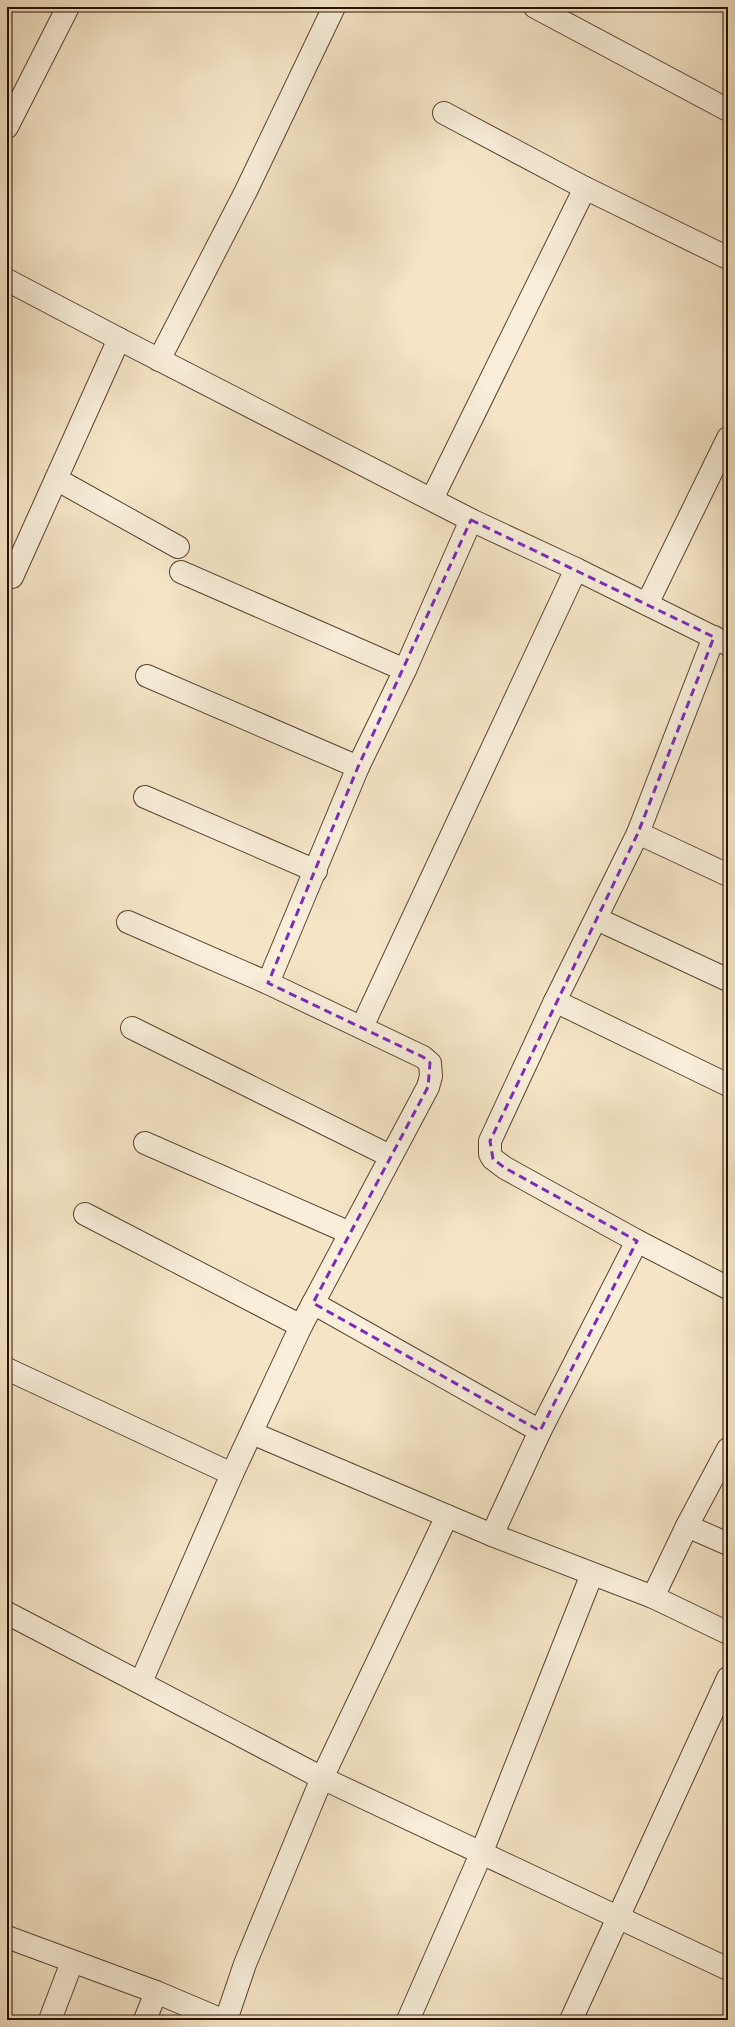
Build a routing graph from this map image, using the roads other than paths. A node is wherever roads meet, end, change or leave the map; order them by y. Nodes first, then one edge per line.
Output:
1 (68, 7) edge
2 (334, 7) edge
3 (535, 7) edge
4 (728, 110) edge
5 (444, 113) dead end
6 (7, 127) edge
7 (586, 188) junction
8 (728, 258) edge
9 (7, 280) edge
10 (119, 339) junction
11 (159, 360) junction
12 (728, 438) edge
13 (56, 479) junction
14 (432, 499) junction
15 (471, 520) junction
16 (178, 547) dead end
17 (15, 549) edge
18 (576, 569) junction
19 (181, 572) dead end
20 (12, 577) dead end
21 (647, 604) junction
22 (721, 641) edge
23 (405, 670) junction
24 (147, 676) dead end
25 (358, 767) junction
26 (145, 797) dead end
27 (638, 833) junction
28 (316, 871) junction
29 (728, 875) edge
30 (597, 919) junction
31 (128, 922) dead end
32 (728, 980) edge
33 (268, 983) junction
34 (556, 1001) junction
35 (362, 1027) junction
36 (132, 1028) dead end
37 (728, 1086) edge
38 (145, 1142) dead end
39 (390, 1156) junction
40 (85, 1214) dead end
41 (350, 1233) junction
42 (637, 1241) junction
43 (728, 1288) edge
44 (313, 1303) junction
45 (301, 1326) junction
46 (7, 1369) edge
47 (540, 1431) junction
48 (252, 1433) junction
49 (728, 1448) edge
50 (232, 1474) junction
51 (447, 1516) junction
52 (687, 1526) junction
53 (492, 1535) junction
54 (728, 1544) edge
55 (592, 1574) junction
56 (654, 1596) junction
57 (7, 1613) edge
58 (728, 1633) edge
59 (728, 1678) edge
60 (141, 1682) junction
61 (322, 1778) junction
62 (482, 1854) junction
63 (618, 1917) junction
64 (7, 1937) edge
65 (72, 1962) junction
66 (728, 1969) edge
67 (156, 1992) junction
68 (50, 2020) edge
69 (145, 2020) edge
70 (222, 2020) edge
71 (226, 2020) edge
72 (408, 2020) edge
73 (571, 2020) edge

1 - 6 street
2 - 11 street
3 - 4 street
5 - 7 street
7 - 8 street
7 - 14 street
9 - 10 street
10 - 11 street
10 - 13 street
11 - 14 street
12 - 21 street
13 - 16 street
13 - 17 street
14 - 15 street
15 - 18 street
15 - 23 street
17 - 20 street
18 - 21 street
18 - 35 street
19 - 23 street
21 - 22 street
22 - 27 street
23 - 25 street
24 - 25 street
25 - 28 street
26 - 28 street
27 - 29 street
27 - 30 street
28 - 33 street
30 - 32 street
30 - 34 street
31 - 33 street
33 - 35 street
34 - 37 street
34 - 42 street
35 - 39 street
36 - 39 street
38 - 41 street
39 - 41 street
40 - 45 street
41 - 44 street
42 - 43 street
42 - 47 street
44 - 45 street
44 - 47 street
45 - 48 street
46 - 50 street
47 - 53 street
48 - 50 street
48 - 51 street
49 - 52 street
50 - 60 street
51 - 53 street
51 - 61 street
52 - 54 street
52 - 56 street
53 - 55 street
55 - 56 street
55 - 62 street
56 - 58 street
57 - 60 street
59 - 63 street
60 - 61 street
61 - 62 street
61 - 71 street
62 - 63 street
62 - 72 street
63 - 66 street
63 - 73 street
64 - 65 street
65 - 67 street
65 - 68 street
67 - 69 street
67 - 70 street

